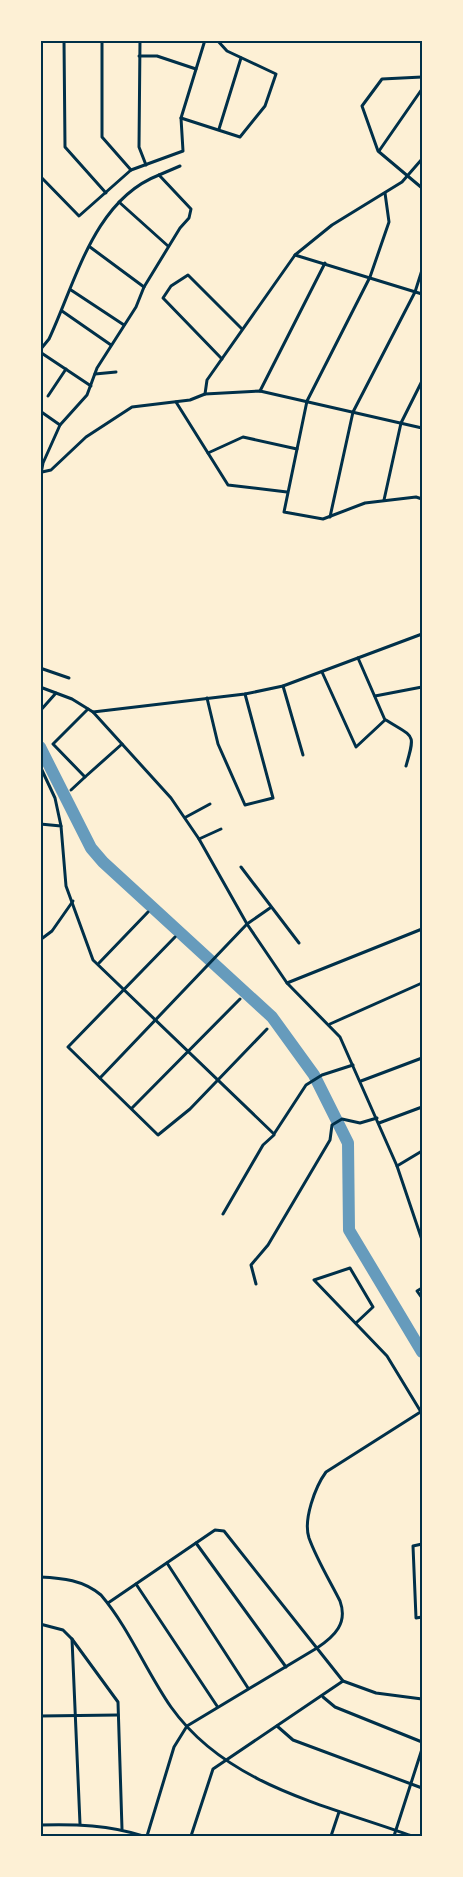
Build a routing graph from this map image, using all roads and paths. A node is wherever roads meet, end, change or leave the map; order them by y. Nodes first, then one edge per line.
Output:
1 (64, 40) edge
2 (102, 40) edge
3 (140, 40) edge
4 (205, 40) edge
5 (217, 40) edge
6 (139, 56) junction
7 (241, 58) junction
8 (196, 69) junction
9 (423, 77) edge
10 (423, 88) edge
11 (181, 118) junction
12 (219, 129) junction
13 (378, 151) junction
14 (423, 159) edge
15 (146, 165) junction
16 (180, 166) dead end
17 (131, 170) junction
18 (159, 175) junction
19 (40, 176) edge
20 (409, 177) junction
21 (423, 188) edge
22 (106, 193) junction
23 (385, 193) junction
24 (119, 202) junction
25 (168, 246) junction
26 (90, 247) junction
27 (295, 255) junction
28 (325, 263) junction
29 (423, 270) edge
30 (370, 278) junction
31 (144, 286) junction
32 (71, 290) junction
33 (415, 292) junction
34 (423, 294) edge
35 (62, 311) junction
36 (124, 325) junction
37 (242, 329) junction
38 (111, 345) junction
39 (40, 351) edge
40 (222, 359) junction
41 (66, 369) junction
42 (116, 372) dead end
43 (95, 374) junction
44 (423, 381) edge
45 (91, 387) junction
46 (260, 391) junction
47 (204, 394) junction
48 (48, 396) dead end
49 (307, 401) junction
50 (176, 402) junction
51 (40, 411) edge
52 (354, 412) junction
53 (401, 423) junction
54 (60, 425) junction
55 (423, 428) edge
56 (297, 449) junction
57 (208, 453) junction
58 (42, 472) edge
59 (40, 478) edge
60 (287, 492) junction
61 (423, 499) edge
62 (384, 500) junction
63 (330, 517) junction
64 (423, 634) edge
65 (358, 658) junction
66 (40, 668) edge
67 (321, 671) junction
68 (69, 678) dead end
69 (284, 686) junction
70 (40, 687) edge
71 (423, 687) edge
72 (56, 693) junction
73 (245, 694) junction
74 (375, 696) junction
75 (207, 698) junction
76 (88, 709) junction
77 (40, 711) edge
78 (93, 712) junction
79 (385, 720) junction
80 (122, 744) junction
81 (303, 754) dead end
82 (40, 766) edge
83 (406, 766) dead end
84 (85, 777) junction
85 (71, 790) dead end
86 (210, 804) dead end
87 (186, 817) junction
88 (40, 824) edge
89 (61, 826) junction
90 (221, 829) dead end
91 (199, 839) junction
92 (241, 867) dead end
93 (73, 901) junction
94 (270, 908) junction
95 (148, 912) dead end
96 (248, 924) junction
97 (423, 929) edge
98 (175, 937) dead end
99 (40, 940) edge
100 (298, 943) dead end
101 (99, 963) junction
102 (287, 983) junction
103 (423, 983) edge
104 (124, 989) junction
105 (240, 999) dead end
106 (156, 1019) junction
107 (330, 1024) junction
108 (267, 1029) dead end
109 (188, 1052) junction
110 (423, 1058) edge
111 (353, 1065) junction
112 (100, 1078) junction
113 (217, 1080) junction
114 (361, 1081) junction
115 (423, 1107) edge
116 (132, 1109) junction
117 (377, 1118) junction
118 (379, 1123) junction
119 (274, 1134) junction
120 (423, 1152) edge
121 (397, 1166) junction
122 (223, 1214) dead end
123 (422, 1239) edge
124 (256, 1284) dead end
125 (423, 1288) edge
126 (423, 1298) edge
127 (356, 1323) junction
128 (422, 1411) edge
129 (196, 1543) junction
130 (423, 1544) edge
131 (167, 1563) junction
132 (40, 1577) edge
133 (136, 1584) junction
134 (108, 1603) junction
135 (423, 1617) edge
136 (40, 1624) edge
137 (72, 1639) junction
138 (317, 1648) junction
139 (286, 1667) junction
140 (343, 1681) junction
141 (248, 1688) junction
142 (323, 1697) junction
143 (423, 1699) edge
144 (217, 1706) junction
145 (118, 1715) junction
146 (40, 1716) edge
147 (75, 1716) junction
148 (277, 1725) junction
149 (187, 1726) junction
150 (423, 1742) edge
151 (423, 1749) edge
152 (226, 1758) junction
153 (411, 1784) junction
154 (423, 1788) edge
155 (339, 1812) junction
156 (80, 1824) junction
157 (40, 1825) edge
158 (122, 1829) junction
159 (396, 1831) junction
160 (145, 1836) edge
161 (190, 1836) edge
162 (331, 1836) edge
163 (394, 1836) edge
164 (412, 1836) edge

1 - 22 street
2 - 17 street
3 - 6 street
4 - 8 street
5 - 7 street
6 - 8 street
6 - 15 street
7 - 12 street
7 - 12 street
8 - 11 street
9 - 13 street
10 - 13 street
11 - 12 street
11 - 15 street
13 - 20 street
14 - 20 street
15 - 17 street
16 - 18 street
17 - 22 street
18 - 24 street
18 - 25 street
19 - 22 street
20 - 21 street
20 - 23 street
23 - 27 street
23 - 30 street
24 - 25 street
24 - 26 street
25 - 31 street
26 - 31 street
26 - 32 street
27 - 28 street
27 - 37 street
28 - 30 street
28 - 46 street
29 - 33 street
30 - 33 street
30 - 49 street
31 - 36 street
32 - 35 street
32 - 36 street
33 - 34 street
33 - 52 street
35 - 38 street
35 - 39 street
36 - 38 street
37 - 40 street
37 - 40 street
38 - 43 street
39 - 41 street
40 - 47 street
41 - 45 street
41 - 48 street
42 - 43 street
43 - 45 street
44 - 53 street
45 - 54 street
46 - 47 street
46 - 49 street
47 - 50 street
49 - 52 street
49 - 56 street
50 - 57 street
50 - 58 street
51 - 54 street
52 - 53 street
52 - 63 street
53 - 55 street
53 - 62 street
54 - 58 street
56 - 57 street
56 - 60 street
57 - 60 street
58 - 59 street
60 - 63 street
61 - 62 street
62 - 63 street
64 - 65 street
65 - 67 street
65 - 74 street
66 - 68 street
67 - 69 street
67 - 79 street
69 - 73 street
69 - 81 street
70 - 72 street
71 - 74 street
72 - 76 street
72 - 77 street
73 - 75 street
73 - 75 street
74 - 79 street
75 - 78 street
76 - 78 street
76 - 84 street
78 - 80 street
79 - 83 street
80 - 84 street
80 - 87 street
82 - 89 street
84 - 85 street
86 - 87 street
87 - 91 street
88 - 89 street
89 - 93 street
90 - 91 street
91 - 96 street
92 - 94 street
93 - 99 street
93 - 101 street
94 - 96 street
94 - 100 street
95 - 101 street
96 - 102 street
96 - 106 street
97 - 102 street
98 - 104 street
101 - 104 street
102 - 107 street
103 - 107 street
104 - 106 street
104 - 112 street
105 - 109 street
106 - 109 street
106 - 112 street
107 - 111 street
108 - 113 street
109 - 113 street
109 - 116 street
110 - 114 street
111 - 114 street
111 - 119 street
112 - 116 street
113 - 116 street
113 - 119 street
114 - 117 street
115 - 118 street
117 - 118 street
117 - 124 street
118 - 121 street
119 - 122 street
120 - 121 street
121 - 123 street
125 - 126 street
127 - 127 street
127 - 128 street
128 - 138 street
129 - 131 street
129 - 138 street
129 - 139 street
130 - 135 street
131 - 133 street
131 - 141 street
132 - 134 street
133 - 134 street
133 - 144 street
134 - 149 street
136 - 137 street
137 - 145 street
137 - 147 street
138 - 139 street
138 - 140 street
139 - 141 street
140 - 142 street
140 - 143 street
141 - 144 street
142 - 148 street
142 - 150 street
144 - 149 street
145 - 147 street
145 - 158 street
146 - 147 street
147 - 156 street
148 - 152 street
148 - 153 street
149 - 152 street
149 - 160 street
151 - 153 street
152 - 155 street
152 - 161 street
153 - 154 street
153 - 159 street
155 - 159 street
155 - 162 street
156 - 157 street
156 - 158 street
158 - 160 street
159 - 163 street
159 - 164 street

